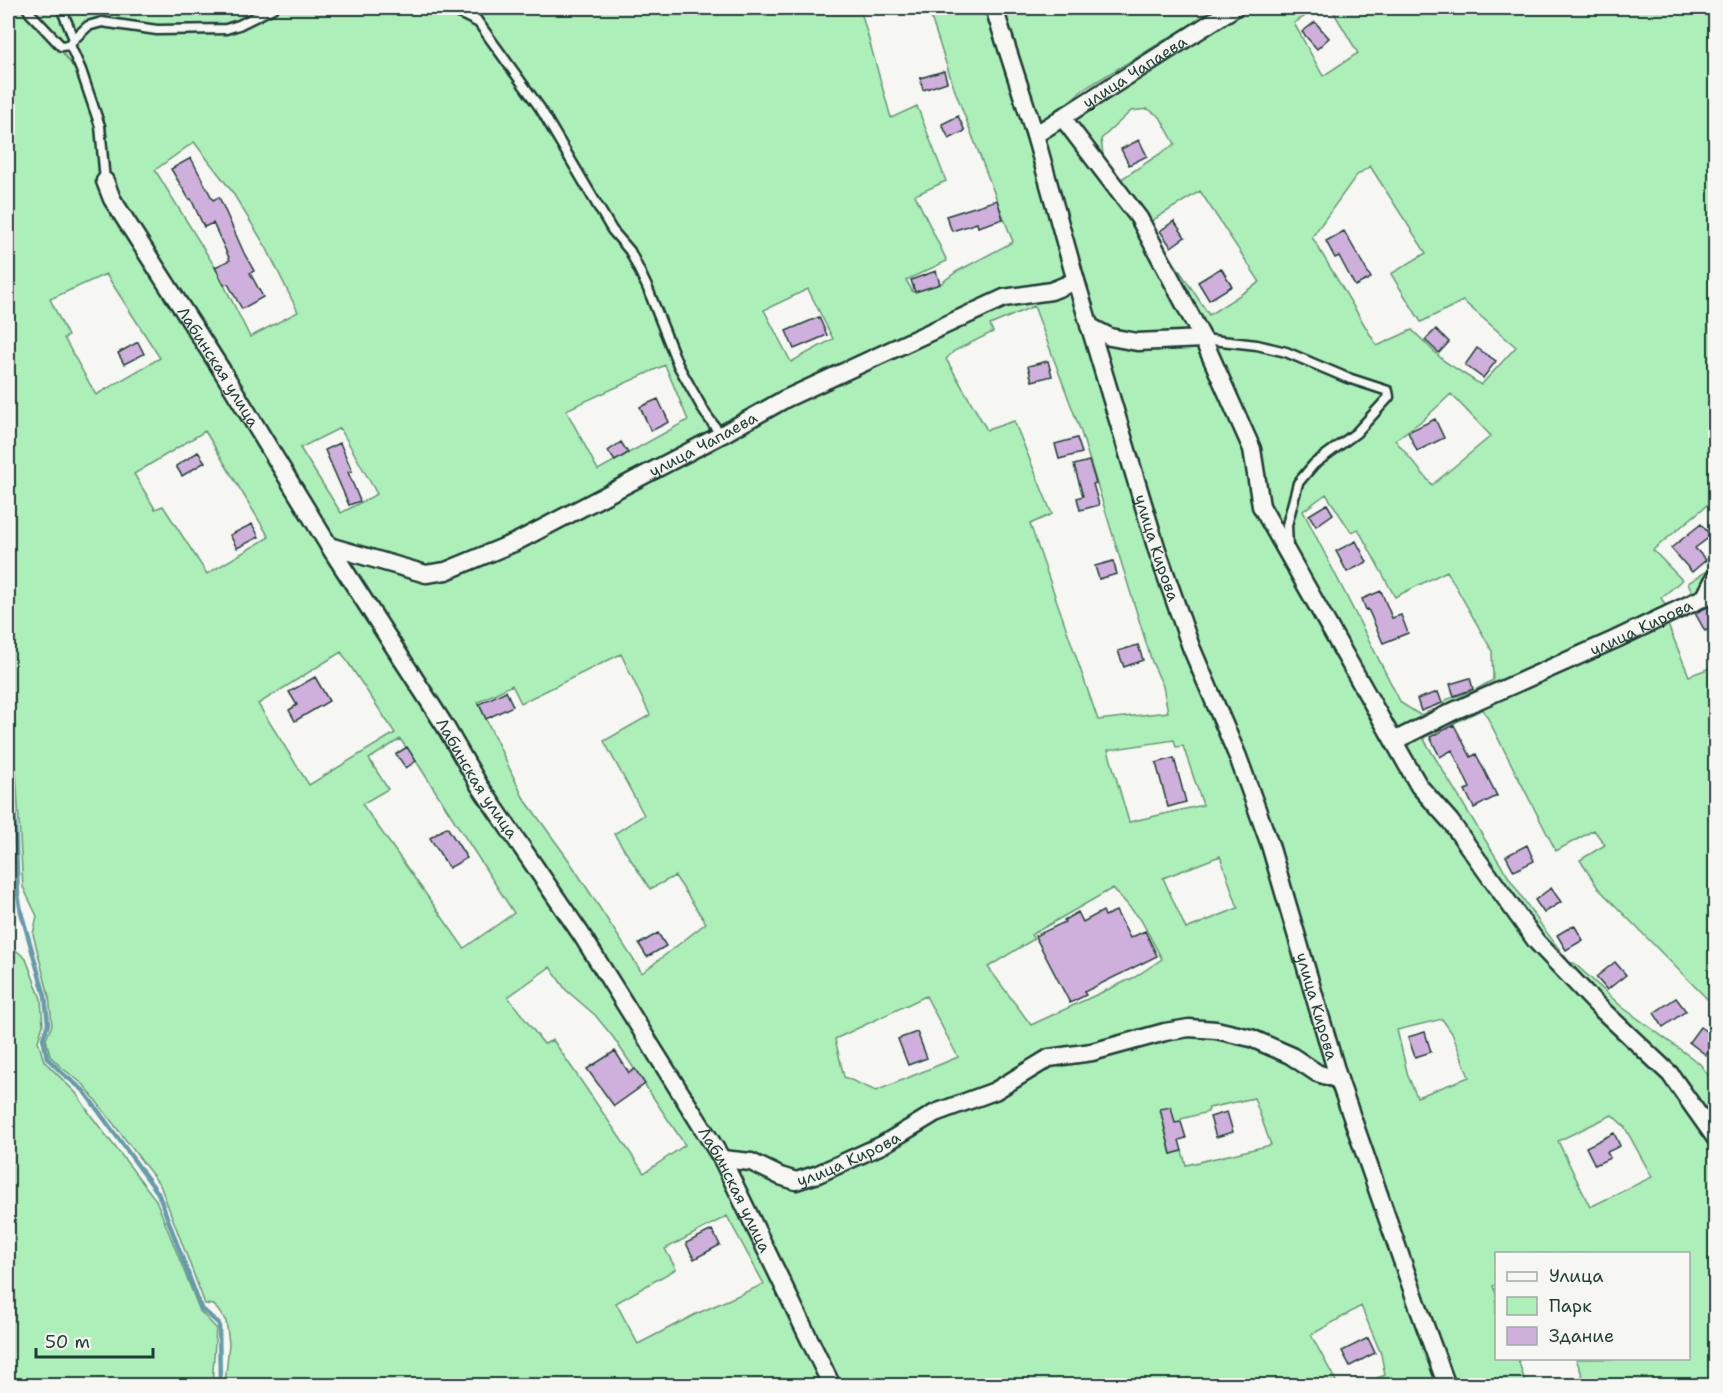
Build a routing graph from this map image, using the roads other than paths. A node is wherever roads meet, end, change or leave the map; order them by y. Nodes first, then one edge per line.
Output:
1 (27, 8) edge
2 (61, 8) edge
3 (273, 8) edge
4 (449, 8) edge
5 (468, 8) edge
6 (994, 8) edge
7 (1234, 8) edge
8 (477, 22) junction
9 (72, 42) junction
10 (1062, 117) junction
11 (1035, 135) junction
12 (105, 181) joint
13 (1076, 281) junction
14 (1089, 326) junction
15 (1203, 339) junction
16 (721, 435) junction
17 (329, 546) junction
18 (1288, 556) junction
19 (1714, 579) edge
20 (1394, 741) junction
21 (1340, 1080) junction
22 (1716, 1139) edge
23 (722, 1159) junction
24 (832, 1386) edge
25 (1447, 1386) edge

1 - 9 lane
2 - 9 lane
3 - 9 lane
4 - 8 lane
5 - 8 lane
6 - 11 street, улица Кирова
7 - 10 street, улица Чапаева
8 - 16 lane
9 - 12 lane
10 - 11 street, улица Чапаева
10 - 15 street
11 - 13 street, улица Кирова
12 - 17 street, Лабинская улица
13 - 14 street, улица Кирова
13 - 16 street, улица Чапаева
14 - 15 street
14 - 21 street, улица Кирова
15 - 18 street
15 - 18 lane
16 - 17 street, улица Чапаева
17 - 23 street, Лабинская улица
18 - 20 street
19 - 20 street, улица Кирова
20 - 22 street
21 - 23 street, улица Кирова
21 - 25 street, улица Кирова
23 - 24 street, Лабинская улица

